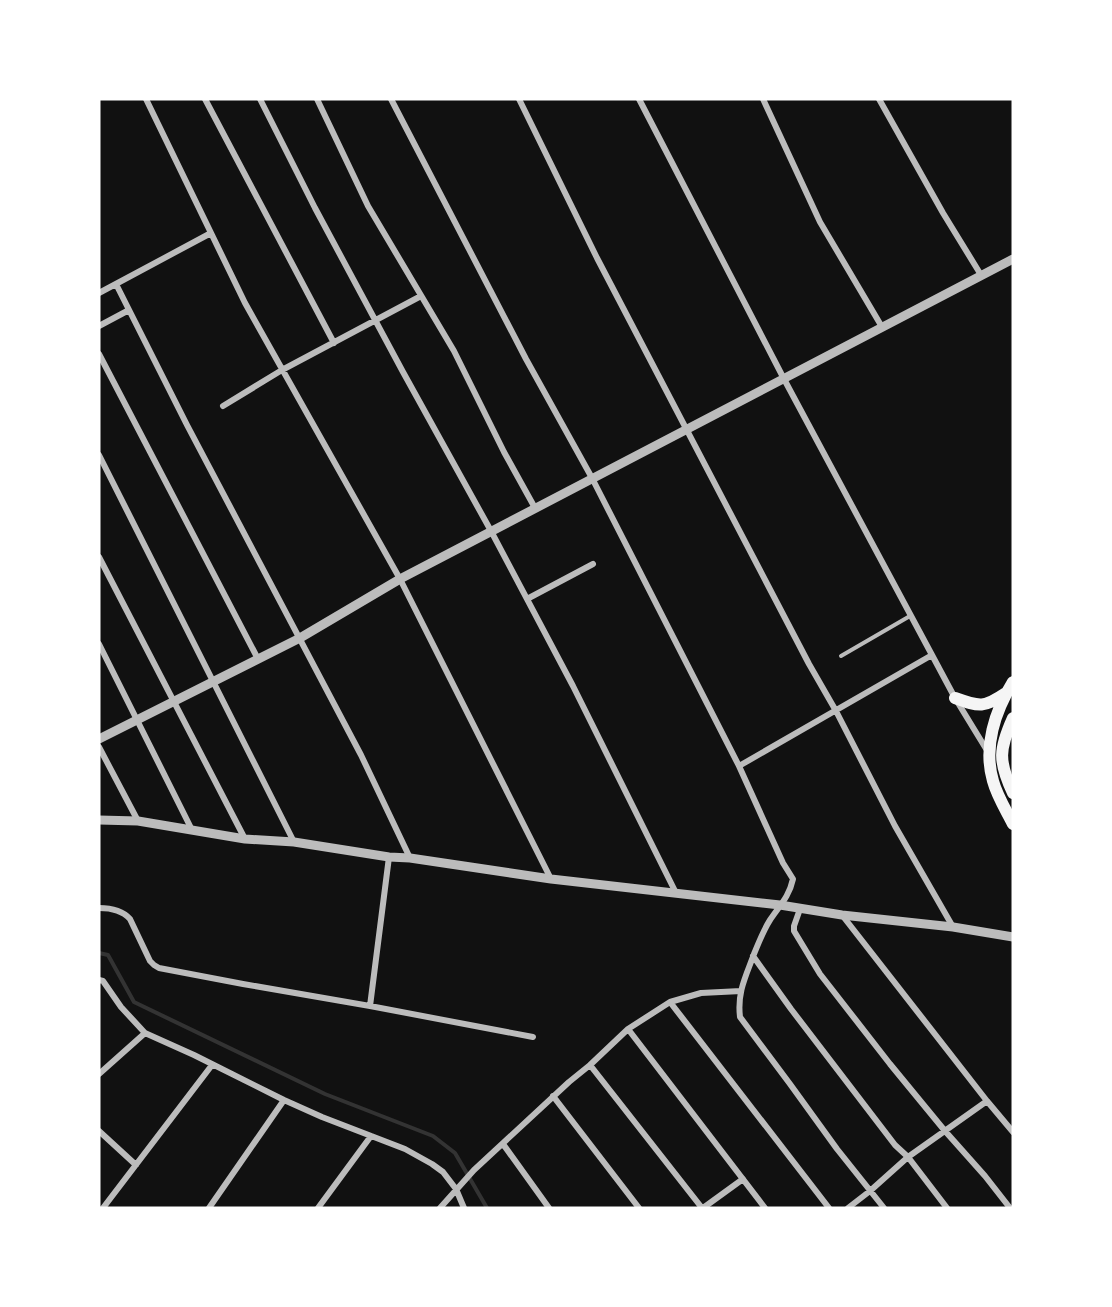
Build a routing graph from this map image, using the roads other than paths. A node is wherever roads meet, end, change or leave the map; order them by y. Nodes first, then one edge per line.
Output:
1 (146, 99) edge
2 (205, 99) edge
3 (260, 99) edge
4 (317, 99) edge
5 (390, 99) edge
6 (519, 99) edge
7 (639, 99) edge
8 (763, 99) edge
9 (879, 99) edge
10 (211, 233) junction
11 (1013, 259) edge
12 (981, 275) junction
13 (116, 284) junction
14 (99, 293) edge
15 (422, 296) junction
16 (129, 310) junction
17 (376, 321) junction
18 (99, 326) edge
19 (882, 327) junction
20 (334, 343) junction
21 (99, 354) edge
22 (282, 370) junction
23 (784, 379) junction
24 (223, 406) dead end
25 (686, 429) junction
26 (99, 455) edge
27 (592, 478) junction
28 (535, 508) junction
29 (491, 531) junction
30 (99, 557) edge
31 (593, 564) dead end
32 (400, 579) junction
33 (527, 599) junction
34 (910, 615) junction
35 (300, 638) junction
36 (99, 644) edge
37 (932, 655) junction
38 (841, 656) dead end
39 (258, 659) junction
40 (212, 682) junction
41 (1013, 682) edge
42 (1006, 693) junction
43 (955, 698) junction
44 (174, 701) junction
45 (836, 711) junction
46 (1013, 718) edge
47 (138, 720) junction
48 (1008, 736) edge
49 (99, 739) edge
50 (99, 747) edge
51 (988, 754) junction
52 (1002, 764) junction
53 (739, 766) junction
54 (1013, 793) edge
55 (99, 820) edge
56 (138, 821) junction
57 (1013, 824) edge
58 (192, 830) junction
59 (245, 839) junction
60 (294, 842) junction
61 (389, 857) junction
62 (410, 858) junction
63 (551, 879) junction
64 (676, 893) junction
65 (780, 905) junction
66 (99, 908) edge
67 (800, 909) junction
68 (842, 915) junction
69 (953, 927) junction
70 (1013, 937) edge
71 (753, 956) junction
72 (99, 980) edge
73 (741, 991) junction
74 (670, 1002) junction
75 (370, 1006) junction
76 (628, 1029) junction
77 (145, 1034) junction
78 (533, 1037) dead end
79 (212, 1065) junction
80 (590, 1065) junction
81 (99, 1074) edge
82 (553, 1096) junction
83 (284, 1100) junction
84 (987, 1101) junction
85 (99, 1131) edge
86 (945, 1131) junction
87 (1013, 1132) edge
88 (371, 1136) junction
89 (503, 1144) junction
90 (908, 1157) junction
91 (136, 1165) junction
92 (743, 1179) junction
93 (456, 1189) junction
94 (870, 1191) junction
95 (103, 1208) edge
96 (209, 1208) edge
97 (318, 1208) edge
98 (440, 1208) edge
99 (464, 1208) edge
100 (549, 1208) edge
101 (639, 1208) edge
102 (703, 1208) edge
103 (765, 1208) edge
104 (829, 1208) edge
105 (848, 1208) edge
106 (884, 1208) edge
107 (947, 1208) edge
108 (1010, 1208) edge

1 - 10 street
2 - 20 street
3 - 17 street
4 - 15 street
5 - 27 street
6 - 25 street
7 - 23 street
8 - 19 street
9 - 12 street
10 - 13 street
10 - 22 street
11 - 12 street
12 - 19 street
13 - 14 street
13 - 16 street
15 - 17 street
15 - 28 street
16 - 18 street
16 - 35 street
17 - 20 street
17 - 29 street
19 - 23 street
20 - 22 street
21 - 39 street
22 - 24 street
22 - 32 street
23 - 25 street
23 - 34 street
25 - 27 street
25 - 45 street
26 - 40 street
27 - 28 street
27 - 53 street
28 - 29 street
29 - 32 street
29 - 33 street
30 - 44 street
31 - 33 street
32 - 35 street
32 - 63 street
33 - 64 street
34 - 37 street
34 - 38 lane
35 - 39 street
35 - 62 street
36 - 47 street
37 - 43 street
37 - 45 street
39 - 40 street
40 - 44 street
40 - 60 street
41 - 42 highway
42 - 43 highway
42 - 51 highway
43 - 51 street
44 - 47 street
44 - 59 street
45 - 53 street
45 - 69 street
46 - 48 highway
47 - 49 street
47 - 58 street
48 - 52 highway
50 - 56 street
51 - 52 street
51 - 57 highway
52 - 54 highway
53 - 65 street
55 - 56 street
56 - 58 street
58 - 59 street
59 - 60 street
60 - 61 street
61 - 62 street
61 - 75 street
62 - 63 street
63 - 64 street
64 - 65 street
65 - 67 street
65 - 71 street
66 - 75 street
67 - 68 street
67 - 86 street
68 - 69 street
68 - 84 street
69 - 70 street
71 - 73 street
71 - 90 street
72 - 77 street
73 - 74 street
73 - 94 street
74 - 76 street
74 - 104 street
75 - 78 street
76 - 80 street
76 - 92 street
77 - 79 street
77 - 81 street
79 - 83 street
79 - 91 street
80 - 82 street
80 - 102 street
82 - 89 street
82 - 101 street
83 - 88 street
83 - 96 street
84 - 86 street
84 - 87 street
85 - 91 street
86 - 90 street
86 - 108 street
88 - 93 street
88 - 97 street
89 - 93 street
89 - 100 street
90 - 94 street
90 - 107 street
91 - 95 street
92 - 102 street
92 - 103 street
93 - 98 street
93 - 99 street
94 - 105 street
94 - 106 street

